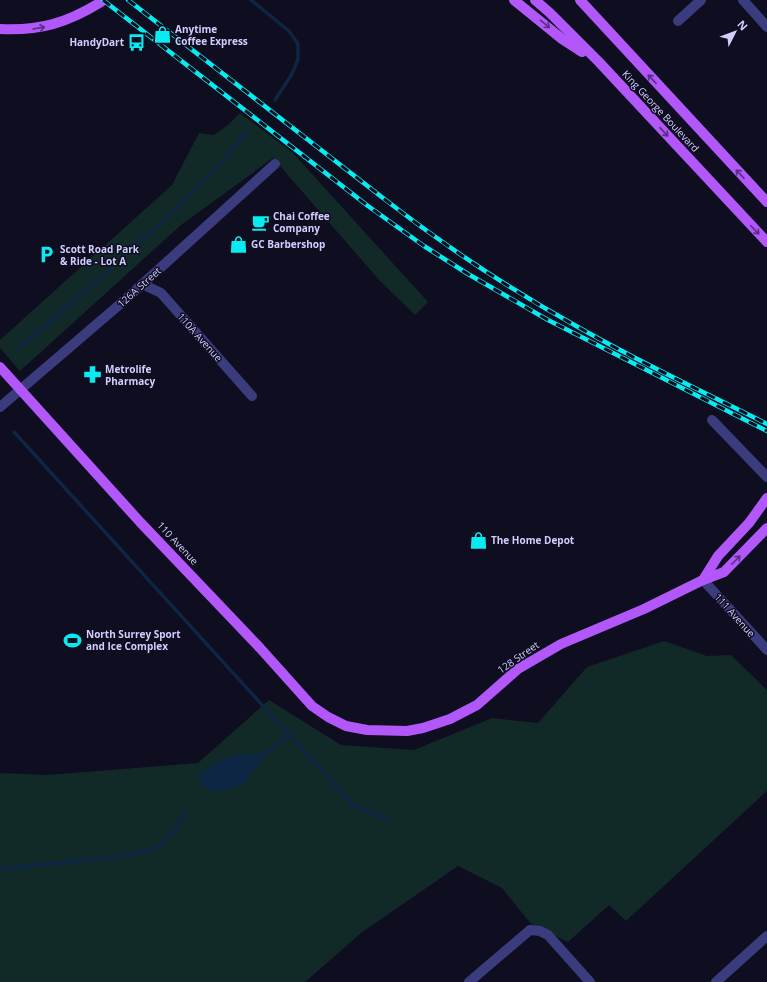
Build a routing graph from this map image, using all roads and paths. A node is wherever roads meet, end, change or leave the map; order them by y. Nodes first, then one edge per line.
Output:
1 (514, 0) edge
2 (535, 0) edge
3 (575, 0) edge
4 (580, 0) edge
5 (701, 0) edge
6 (743, 0) edge
7 (100, 2) dead end
8 (678, 20) dead end
9 (603, 26) junction
10 (767, 27) edge
11 (0, 29) edge
12 (599, 62) junction
13 (275, 164) dead end
14 (767, 202) edge
15 (767, 242) edge
16 (142, 284) junction
17 (0, 367) edge
18 (20, 389) junction
19 (252, 396) dead end
20 (0, 407) edge
21 (712, 420) dead end
22 (767, 476) edge
23 (767, 498) edge
24 (767, 528) edge
25 (703, 580) junction
26 (767, 650) edge
27 (346, 726) joint
28 (767, 936) edge
29 (469, 982) edge
30 (590, 982) edge
31 (716, 982) edge

1 -> 12 main road
2 - 12 main road, King George Boulevard
3 - 9 main road
4 - 9 main road, King George Boulevard
5 - 8 street
6 - 10 street
11 -> 7 main road
14 -> 9 main road, King George Boulevard
12 -> 15 main road, King George Boulevard
13 - 16 street, 126A Street
16 - 18 street, 126A Street
16 - 19 street, 110A Avenue
17 - 18 main road, 110 Avenue
18 - 20 street, 126A Street
18 - 27 main road, 110 Avenue
21 - 22 street
23 - 25 main road
25 -> 24 main road, 128 Street
25 - 26 street, 111 Avenue
25 - 27 main road, 128 Street
28 - 31 street
29 - 30 street

